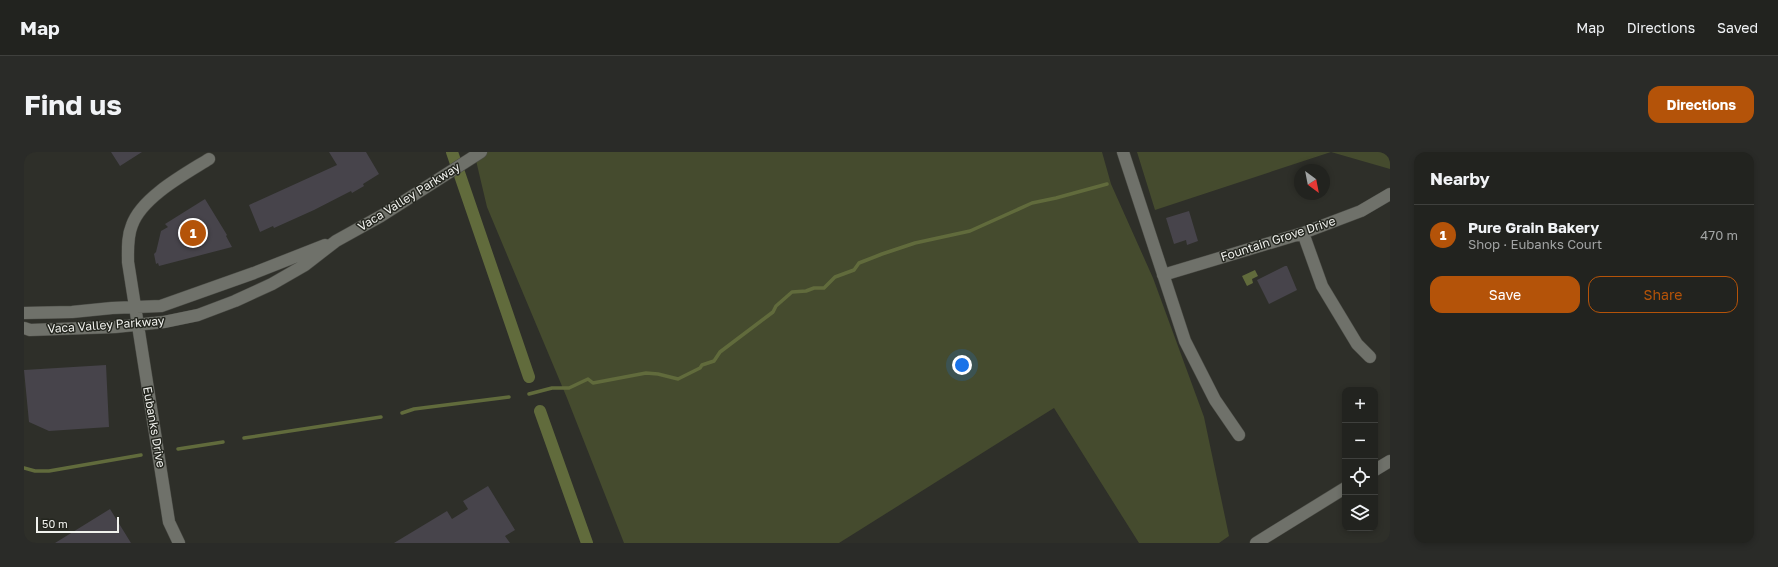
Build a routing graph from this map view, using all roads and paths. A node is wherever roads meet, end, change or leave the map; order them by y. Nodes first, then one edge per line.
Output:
1 (481, 152) edge
2 (1123, 152) edge
3 (209, 159) dead end
4 (1390, 194) edge
5 (1303, 232) junction
6 (336, 241) junction
7 (1163, 275) junction
8 (136, 308) junction
9 (24, 313) edge
10 (138, 324) junction
11 (24, 328) edge
12 (1370, 358) dead end
13 (1239, 435) dead end
14 (1390, 461) edge
15 (1378, 468) edge
16 (1342, 490) edge
17 (179, 543) edge
18 (1256, 543) edge

1 - 6 street, Vaca Valley Parkway
2 - 7 street
3 - 8 street, Eubanks Drive
4 - 5 street, Fountain Grove Drive
5 - 7 street, Fountain Grove Drive
5 - 12 street
6 - 8 street, Vaca Valley Parkway
6 - 10 street, Vaca Valley Parkway
7 - 13 street
8 - 9 street, Vaca Valley Parkway
8 - 10 street, Eubanks Drive
10 - 11 street, Vaca Valley Parkway
10 - 17 street, Eubanks Drive
14 - 15 street
16 - 18 street

